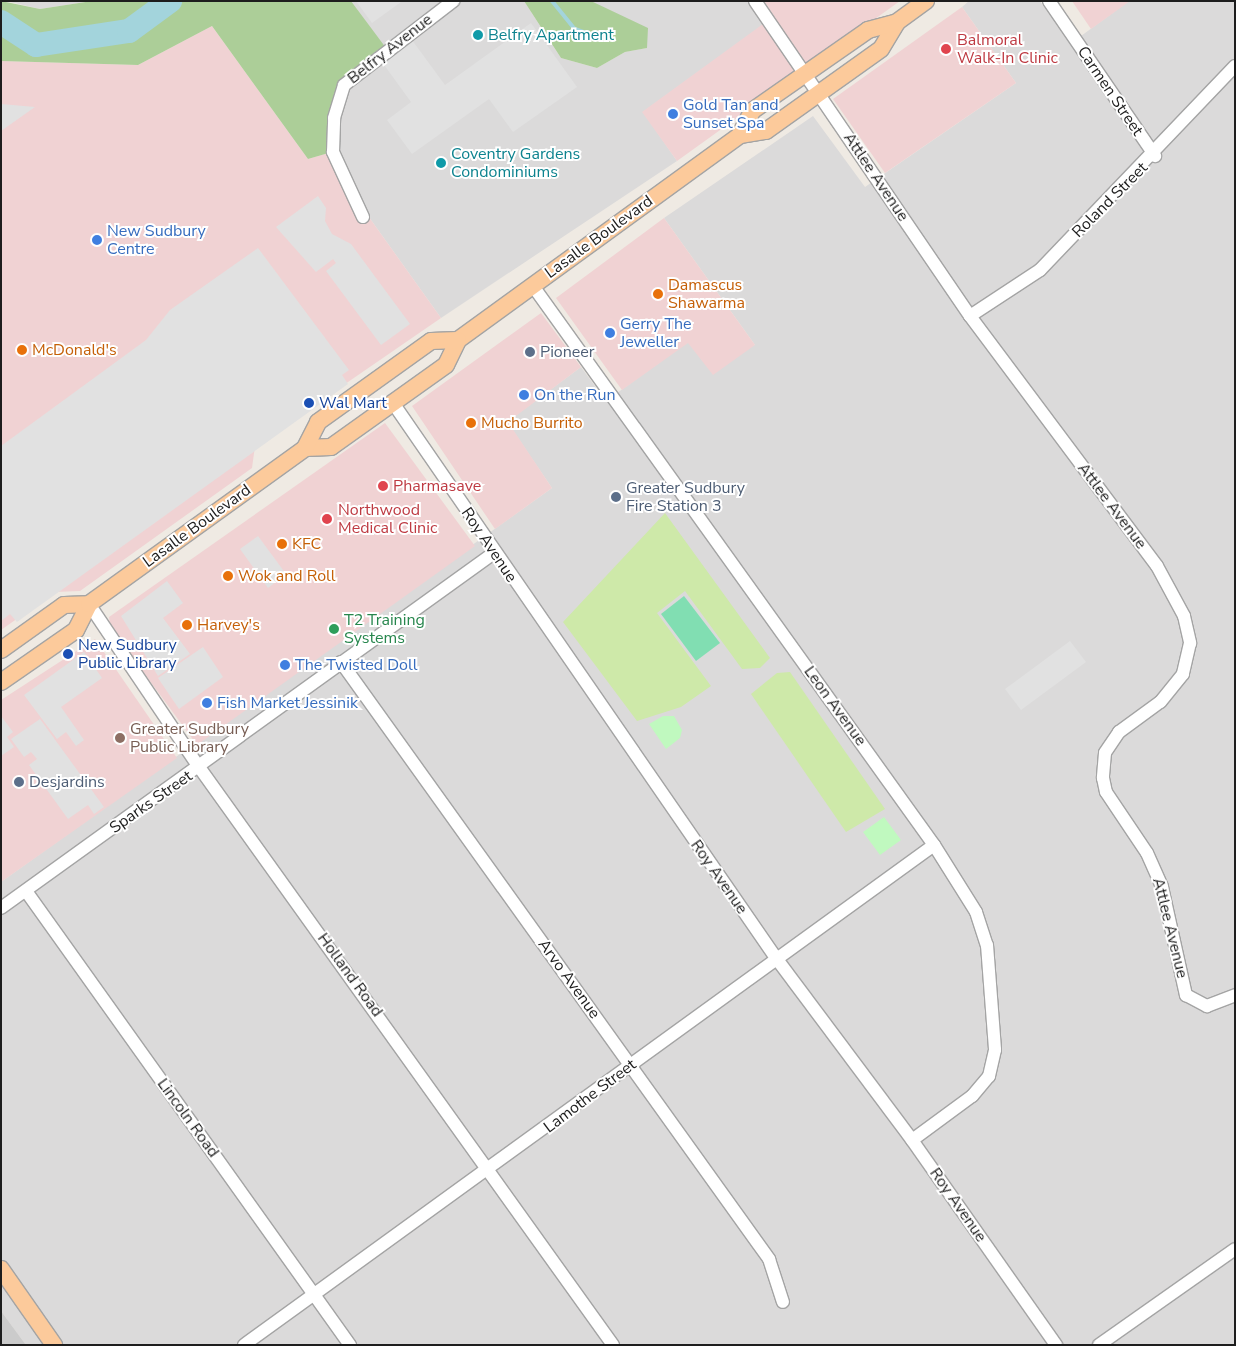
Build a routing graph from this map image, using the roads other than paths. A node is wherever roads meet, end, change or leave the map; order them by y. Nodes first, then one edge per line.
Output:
1 (453, 1) edge
2 (755, 1) edge
3 (926, 1) edge
4 (1049, 1) edge
5 (897, 22) junction
6 (1235, 66) edge
7 (806, 73) junction
8 (820, 92) junction
9 (740, 134) junction
10 (1154, 156) junction
11 (363, 217) dead end
12 (533, 286) junction
13 (970, 316) junction
14 (458, 340) junction
15 (392, 403) junction
16 (305, 448) junction
17 (494, 553) junction
18 (89, 604) junction
19 (1, 650) edge
20 (341, 662) junction
21 (1, 682) edge
22 (200, 767) junction
23 (934, 845) junction
24 (26, 890) junction
25 (1, 908) edge
26 (776, 958) junction
27 (1235, 995) edge
28 (631, 1065) junction
29 (912, 1140) junction
30 (491, 1170) junction
31 (1235, 1249) edge
32 (1, 1270) edge
33 (314, 1295) junction
34 (784, 1302) dead end
35 (54, 1345) edge
36 (244, 1345) edge
37 (350, 1345) edge
38 (613, 1345) edge
39 (1056, 1345) edge
40 (1099, 1345) edge

1 - 11 street, Belfry Avenue
2 - 7 street, Attlee Avenue
3 - 5 main road, Lasalle Boulevard
4 - 10 street, Carmen Street
5 - 7 main road, Lasalle Boulevard
5 - 8 main road, Lasalle Boulevard
6 - 10 street, Roland Street
7 - 8 street, Attlee Avenue
7 - 9 main road, Lasalle Boulevard
8 - 9 main road, Lasalle Boulevard
8 - 13 street, Attlee Avenue
9 - 12 main road, Lasalle Boulevard
10 - 13 street, Roland Street
12 - 14 main road, Lasalle Boulevard
12 - 23 street, Leon Avenue
13 - 27 street, Attlee Avenue
14 - 15 main road, Lasalle Boulevard
14 - 16 main road, Lasalle Boulevard
15 - 16 main road, Lasalle Boulevard
15 - 17 street, Roy Avenue
16 - 18 main road, Lasalle Boulevard
17 - 20 street, Sparks Street
17 - 26 street, Roy Avenue
18 - 19 main road
18 - 21 main road, Lasalle Boulevard
18 - 22 street, Holland Road
20 - 22 street, Sparks Street
20 - 28 street, Arvo Avenue
22 - 24 street, Sparks Street
22 - 30 street, Holland Road
23 - 26 street, Lamothe Street
23 - 29 street, Leon Avenue
24 - 25 street, Sparks Street
24 - 33 street, Lincoln Road
26 - 28 street, Lamothe Street
26 - 29 street, Roy Avenue
28 - 30 street, Lamothe Street
28 - 34 street, Arvo Avenue
29 - 39 street, Roy Avenue
30 - 33 street, Lamothe Street
30 - 38 street, Holland Road
31 - 40 street
32 - 35 main road
33 - 36 street, Lamothe Street
33 - 37 street, Lincoln Road

